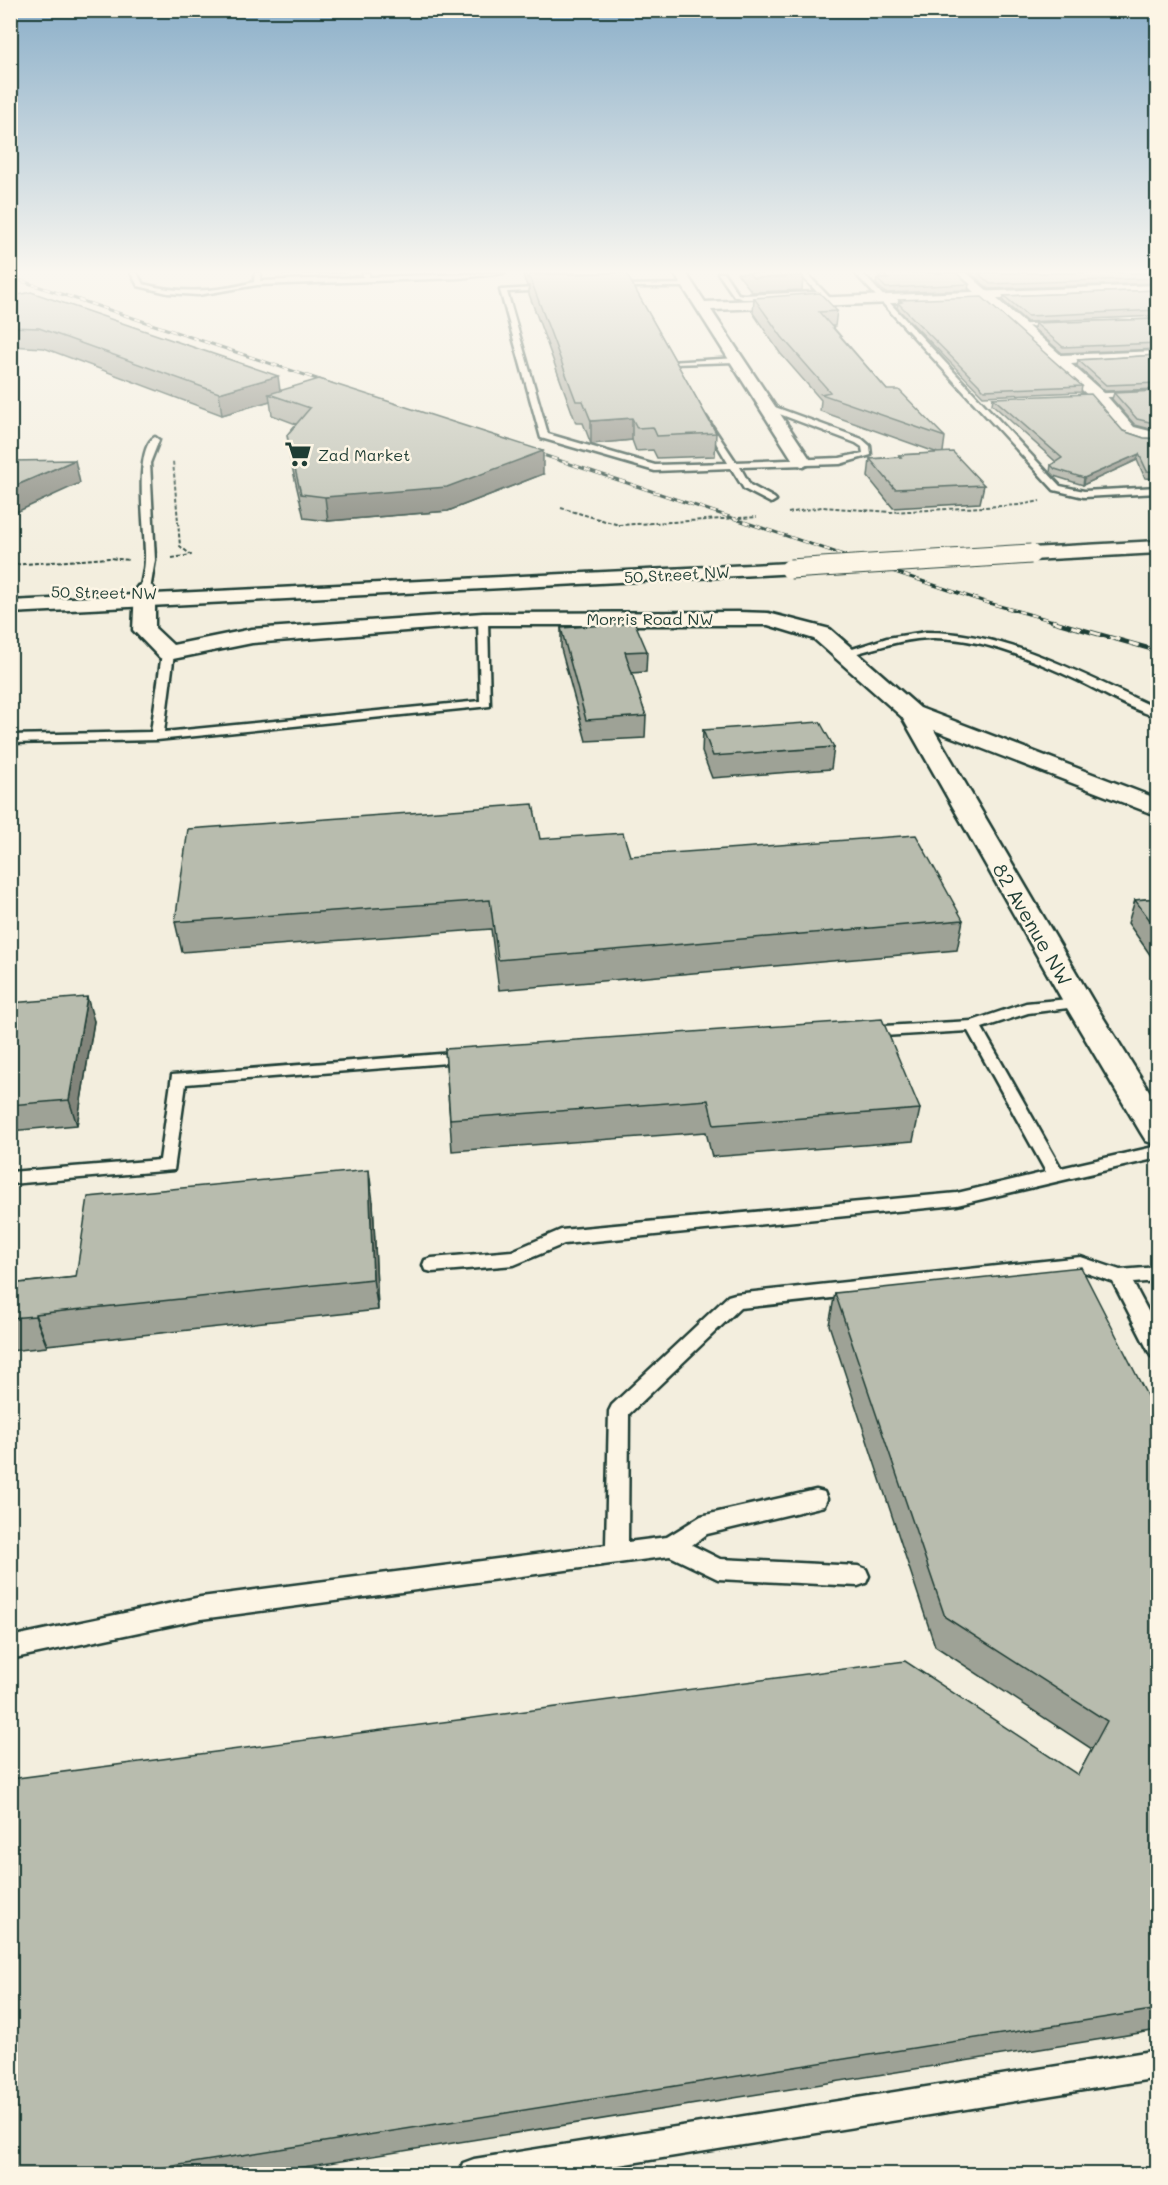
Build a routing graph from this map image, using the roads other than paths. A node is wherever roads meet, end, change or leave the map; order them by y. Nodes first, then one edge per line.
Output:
1 (527, 375) edge
2 (745, 375) edge
3 (952, 375) edge
4 (1074, 375) edge
5 (1158, 393) edge
6 (1098, 396) junction
7 (1076, 397) edge
8 (975, 400) junction
9 (986, 400) edge
10 (764, 405) junction
11 (702, 414) edge
12 (1150, 438) edge
13 (155, 441) dead end
14 (803, 462) junction
15 (732, 465) junction
16 (1158, 490) edge
17 (771, 500) dead end
18 (1158, 547) edge
19 (10, 592) edge
20 (144, 595) junction
21 (10, 607) edge
22 (483, 619) junction
23 (168, 653) junction
24 (846, 653) junction
25 (912, 713) junction
26 (1158, 714) edge
27 (157, 736) junction
28 (10, 739) edge
29 (1158, 808) edge
30 (1079, 1003) junction
31 (973, 1026) junction
32 (854, 1033) edge
33 (484, 1056) edge
34 (1158, 1133) edge
35 (1158, 1152) edge
36 (1056, 1175) junction
37 (10, 1178) edge
38 (432, 1265) dead end
39 (1158, 1274) edge
40 (1120, 1277) junction
41 (1158, 1350) edge
42 (816, 1499) dead end
43 (672, 1546) junction
44 (617, 1554) junction
45 (858, 1576) dead end
46 (10, 1648) edge
47 (1158, 2064) edge
48 (554, 2168) edge
49 (474, 2175) edge

1 - 15 lane
2 - 10 street
3 - 8 lane
4 - 6 street
5 - 6 lane
6 - 7 lane
6 - 12 street
8 - 9 lane
8 - 16 lane
10 - 14 street
10 - 14 lane
11 - 15 lane
13 - 20 lane
14 - 15 lane
15 - 17 lane
18 - 20 street, 50 Street NW, bridge
19 - 20 street, 50 Street NW
20 - 21 street, 50 Street NW
20 - 23 street
22 - 23 street, Morris Road NW
22 - 24 street, Morris Road NW
22 - 27 lane
23 - 27 lane
24 - 25 street, Morris Road NW
24 - 26 lane
25 - 29 street, Morris Road NW
25 - 30 street, 82 Avenue NW
27 - 28 lane
30 - 31 lane
30 - 34 street, 82 Avenue NW
31 - 32 lane
31 - 36 lane
33 - 37 lane
35 - 36 lane
36 - 38 lane
39 - 40 lane
40 - 41 lane
40 - 44 lane
42 - 43 lane
43 - 44 lane
43 - 45 lane
44 - 46 lane
47 - 48 lane
48 - 49 lane

